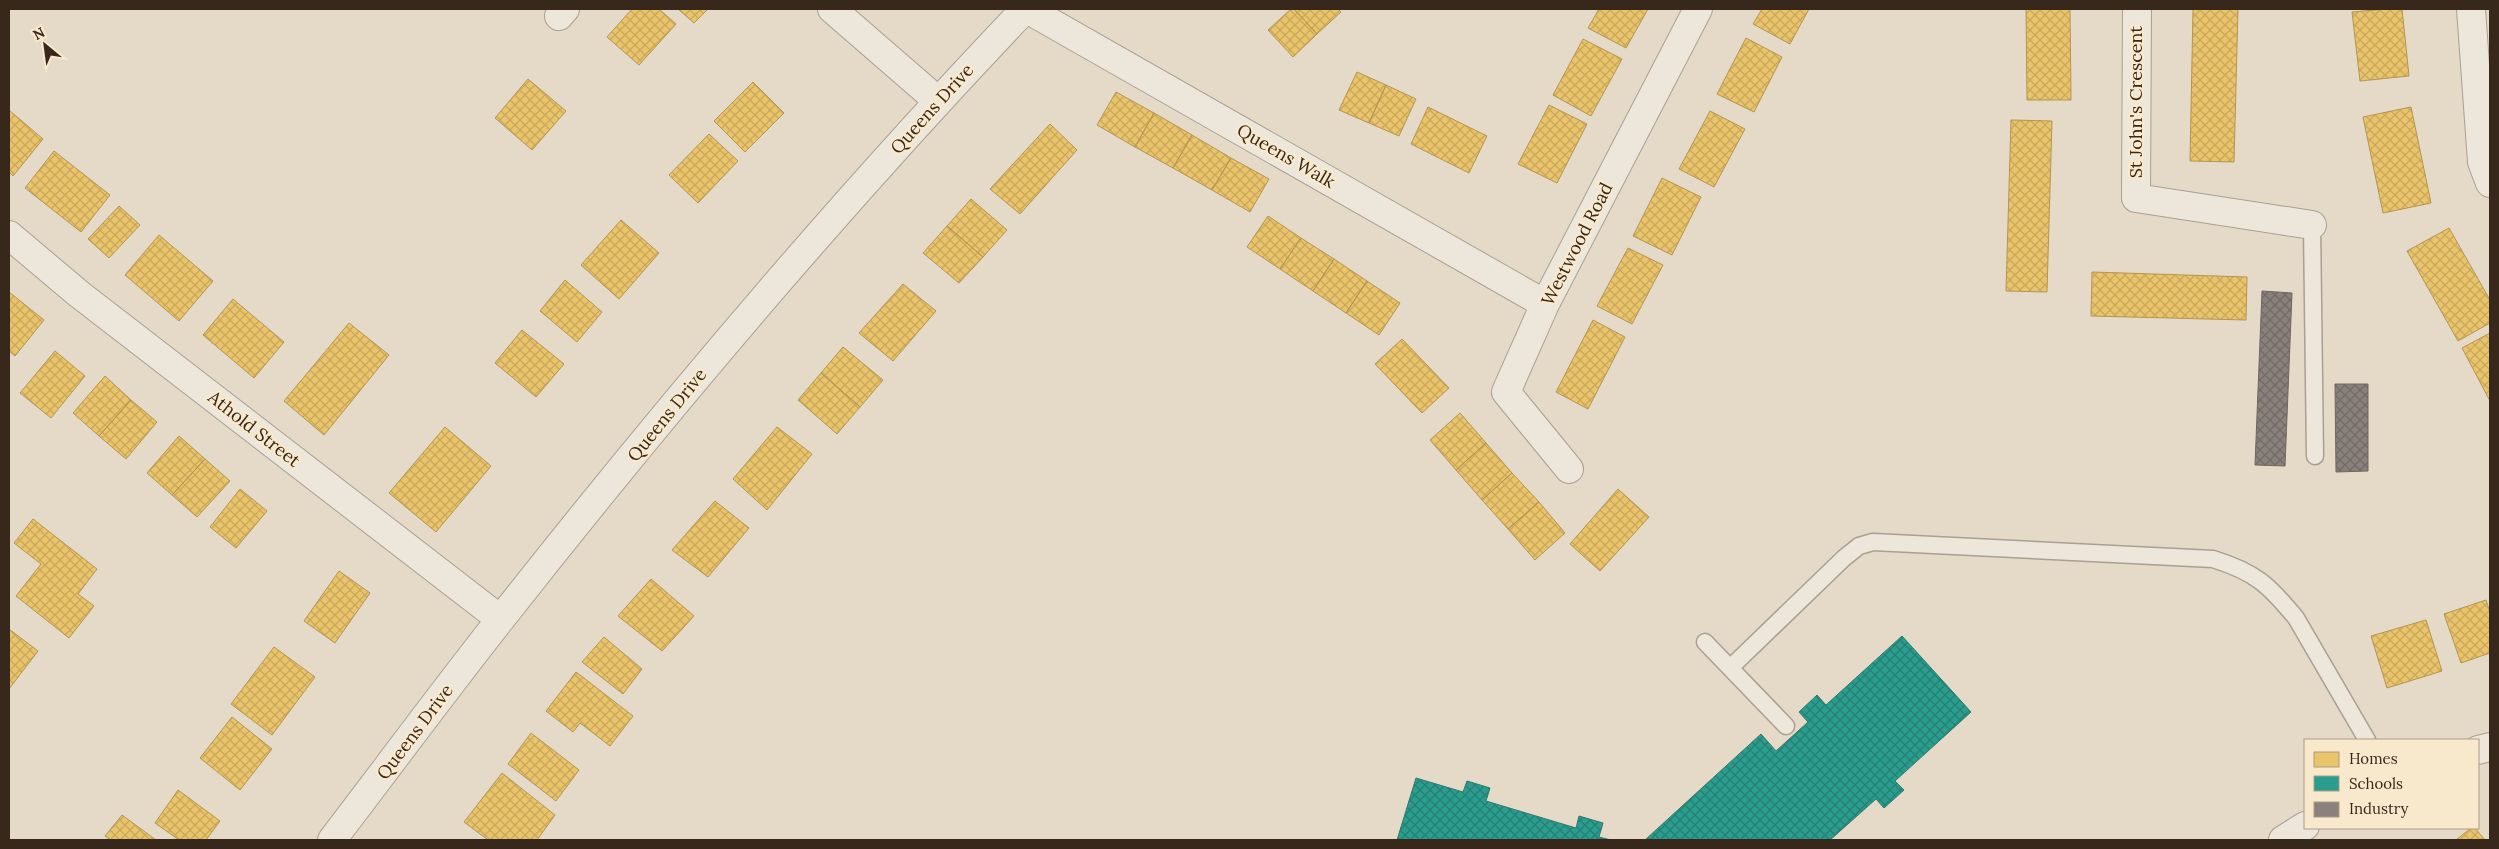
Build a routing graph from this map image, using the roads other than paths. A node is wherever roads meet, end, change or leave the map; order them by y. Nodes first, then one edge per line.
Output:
1 (832, 9) edge
2 (1026, 9) edge
3 (1698, 9) edge
4 (2137, 9) edge
5 (2472, 9) edge
6 (938, 100) junction
7 (2490, 183) edge
8 (2312, 225) joint
9 (9, 235) edge
10 (1546, 304) junction
11 (2315, 456) dead end
12 (1569, 469) dead end
13 (500, 620) junction
14 (1705, 642) dead end
15 (1730, 668) junction
16 (1786, 726) dead end
17 (2366, 739) edge
18 (2304, 827) edge
19 (332, 840) edge
20 (2283, 840) edge

1 - 6 street
2 - 6 street, Queens Drive
2 - 10 street, Queens Walk
3 - 10 street, Westwood Road
4 - 8 street, St John's Crescent
5 - 7 street
6 - 13 street, Queens Drive
8 - 11 lane
9 - 13 street, Athold Street
10 - 12 street, Westwood Road
13 - 19 street, Queens Drive
14 - 15 lane
15 - 16 lane
15 - 17 lane
18 - 20 street

